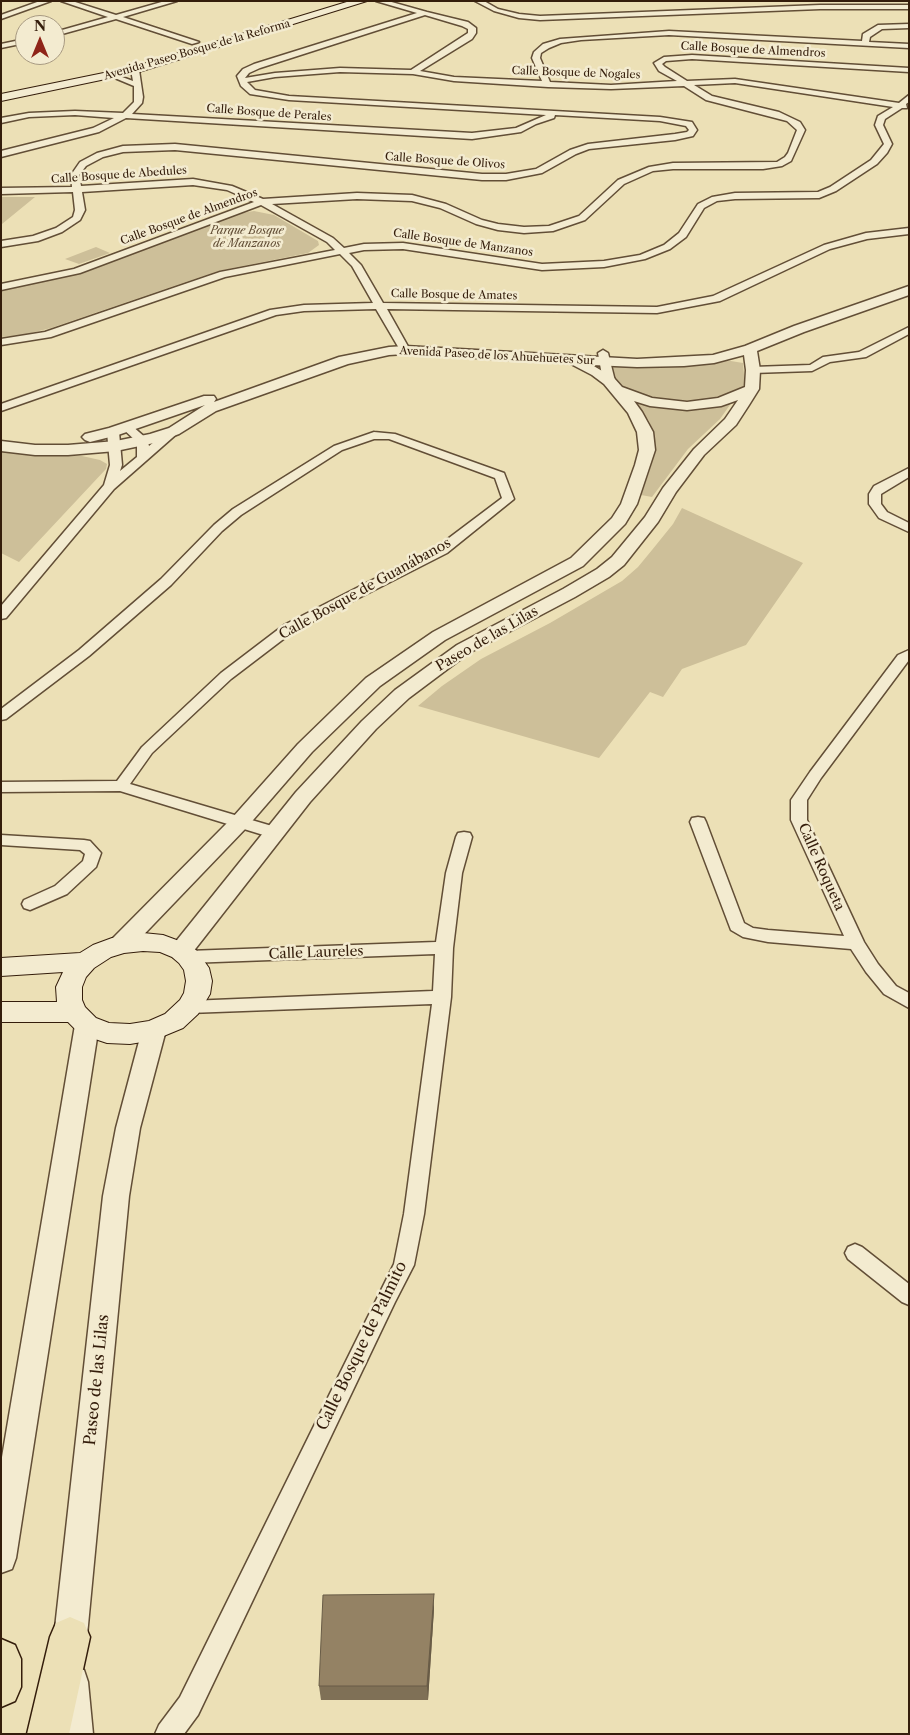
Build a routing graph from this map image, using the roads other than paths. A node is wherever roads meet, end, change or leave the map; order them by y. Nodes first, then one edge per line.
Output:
1 (48, 1) edge
2 (64, 1) edge
3 (174, 1) edge
4 (332, 1) edge
5 (362, 1) edge
6 (380, 1) edge
7 (478, 1) edge
8 (909, 7) edge
9 (425, 13) junction
10 (1, 17) edge
11 (114, 18) junction
12 (909, 26) edge
13 (65, 31) edge
14 (194, 42) junction
15 (15, 43) edge
16 (865, 43) junction
17 (1, 46) edge
18 (909, 46) edge
19 (258, 66) junction
20 (136, 70) junction
21 (909, 70) edge
22 (413, 72) junction
23 (275, 75) junction
24 (114, 76) junction
25 (242, 81) junction
26 (686, 82) junction
27 (548, 85) junction
28 (137, 86) junction
29 (1, 89) edge
30 (909, 97) edge
31 (1, 98) edge
32 (904, 107) edge
33 (526, 112) junction
34 (558, 114) junction
35 (126, 115) junction
36 (1, 121) edge
37 (533, 122) junction
38 (1, 154) edge
39 (76, 188) junction
40 (1, 191) edge
41 (262, 202) junction
42 (909, 231) edge
43 (1, 244) edge
44 (342, 251) junction
45 (909, 278) edge
46 (1, 287) edge
47 (909, 290) edge
48 (379, 306) junction
49 (909, 330) edge
50 (1, 342) edge
51 (403, 346) junction
52 (750, 349) junction
53 (604, 357) junction
54 (559, 358) junction
55 (753, 370) junction
56 (613, 385) junction
57 (752, 389) junction
58 (1, 408) edge
59 (128, 427) junction
60 (174, 431) junction
61 (1, 434) edge
62 (115, 439) junction
63 (143, 441) junction
64 (1, 446) edge
65 (138, 462) junction
66 (909, 472) edge
67 (110, 486) junction
68 (909, 528) edge
69 (1, 615) edge
70 (909, 654) edge
71 (1, 716) edge
72 (121, 786) junction
73 (1, 787) edge
74 (240, 822) junction
75 (698, 822) dead end
76 (276, 833) junction
77 (464, 836) dead end
78 (1, 840) edge
79 (30, 904) dead end
80 (856, 943) junction
81 (122, 944) junction
82 (444, 948) junction
83 (185, 954) junction
84 (85, 962) junction
85 (1, 967) edge
86 (442, 996) junction
87 (909, 1002) edge
88 (189, 1007) junction
89 (1, 1012) edge
90 (80, 1018) junction
91 (154, 1030) junction
92 (855, 1253) dead end
93 (909, 1296) edge
94 (1, 1558) edge
95 (70, 1637) junction
96 (1, 1659) edge
97 (1, 1687) edge
98 (48, 1734) edge
99 (76, 1734) edge
100 (168, 1734) edge

1 - 10 street
2 - 11 street
3 - 11 street
4 - 14 main road, Avenida Paseo Bosque de la Reforma
5 - 20 main road, Avenida Paseo Bosque de la Reforma
6 - 9 street
7 - 8 street
9 - 19 street
9 - 22 street
11 - 13 street
11 - 14 street
12 - 16 street
14 - 29 main road, Avenida Paseo Bosque de la Reforma
15 - 17 street
16 - 18 street, Calle Bosque de Almendros
16 - 27 street, Calle Bosque de Almendros
19 - 23 street
19 - 25 street
20 - 24 main road, Avenida Paseo Bosque de la Reforma
20 - 28 street
21 - 26 street, Calle Bosque de Almendros
22 - 23 street, Calle Bosque de Nogales
22 - 27 street, Calle Bosque de Nogales
23 - 25 street, Calle Bosque de Nogales
24 - 28 street
24 - 31 main road, Avenida Paseo Bosque de la Reforma
25 - 33 street, Calle Bosque de Olivos
26 - 27 street, Calle Bosque de Nogales
26 - 32 street, Calle Bosque de Nogales
26 - 41 street, Calle Bosque de Almendros
28 - 35 street
30 - 32 street, Calle Bosque de Manzanos
32 - 44 street, Calle Bosque de Manzanos
33 - 34 street, Calle Bosque de Olivos
33 - 37 street
34 - 37 street, Calle Bosque de Perales
34 - 39 street, Calle Bosque de Olivos
35 - 36 street, Calle Bosque de Perales
35 - 37 street, Calle Bosque de Perales
35 - 38 street
39 - 40 street, Calle Bosque de Abedules
39 - 41 street, Calle Bosque de Abedules
39 - 43 street, Calle Bosque de Olivos
41 - 44 street, Calle Bosque de Abedules
41 - 46 street, Calle Bosque de Almendros
42 - 48 street, Calle Bosque de Amates
44 - 48 street, Calle Bosque de Abedules
44 - 50 street, Calle Bosque de Manzanos
45 - 53 street, Avenida Paseo de los Ahuehuetes Sur
47 - 52 street, Avenida Paseo de los Ahuehuetes Sur
48 - 51 street, Calle Bosque de Abedules
48 - 58 street, Calle Bosque de Amates
49 - 55 street
51 - 53 street, Avenida Paseo de los Ahuehuetes Sur
51 - 54 street, Avenida Paseo de los Ahuehuetes Sur
51 - 59 street, Avenida Paseo de los Ahuehuetes Sur
51 - 60 street, Avenida Paseo de los Ahuehuetes Sur
52 - 53 street, Avenida Paseo de los Ahuehuetes Sur
52 - 55 street, Paseo de las Lilas
53 - 54 street, Avenida Paseo de los Ahuehuetes Sur
53 - 56 street, Paseo de las Lilas
54 - 56 street, Paseo de las Lilas
55 - 57 street, Paseo de las Lilas
56 - 57 street
56 - 74 street, Paseo de las Lilas
57 - 76 street, Paseo de las Lilas
59 - 62 street, Avenida Paseo de los Ahuehuetes Sur
59 - 63 street
60 - 63 street, Avenida Paseo de los Ahuehuetes Sur
60 - 65 street
61 - 62 street, Avenida Paseo de los Ahuehuetes Sur
62 - 63 street, Avenida Paseo de los Ahuehuetes Sur
62 - 64 street, Avenida Paseo de los Ahuehuetes Sur
62 - 67 street
63 - 65 street
65 - 67 street
66 - 68 street
67 - 69 street
70 - 80 street, Calle Roqueta
71 - 72 street, Calle Bosque de Guanábanos
72 - 73 street
72 - 74 street
74 - 76 street
74 - 81 street, Paseo de las Lilas
75 - 80 street
76 - 83 street, Paseo de las Lilas
77 - 82 street, Calle Bosque de Palmito
78 - 79 street
80 - 87 street, Calle Roqueta
81 - 83 main road
81 - 84 main road
82 - 83 street, Calle Laureles
82 - 86 street, Calle Bosque de Palmito
83 - 88 main road
84 - 85 main road
84 - 90 main road
86 - 88 street
86 - 100 street, Calle Bosque de Palmito
88 - 91 main road
89 - 90 main road
90 - 91 main road
90 - 94 street
91 - 95 street, Paseo de las Lilas
92 - 93 street
95 - 98 main road
95 - 99 street, Paseo de las Lilas
96 - 97 main road

